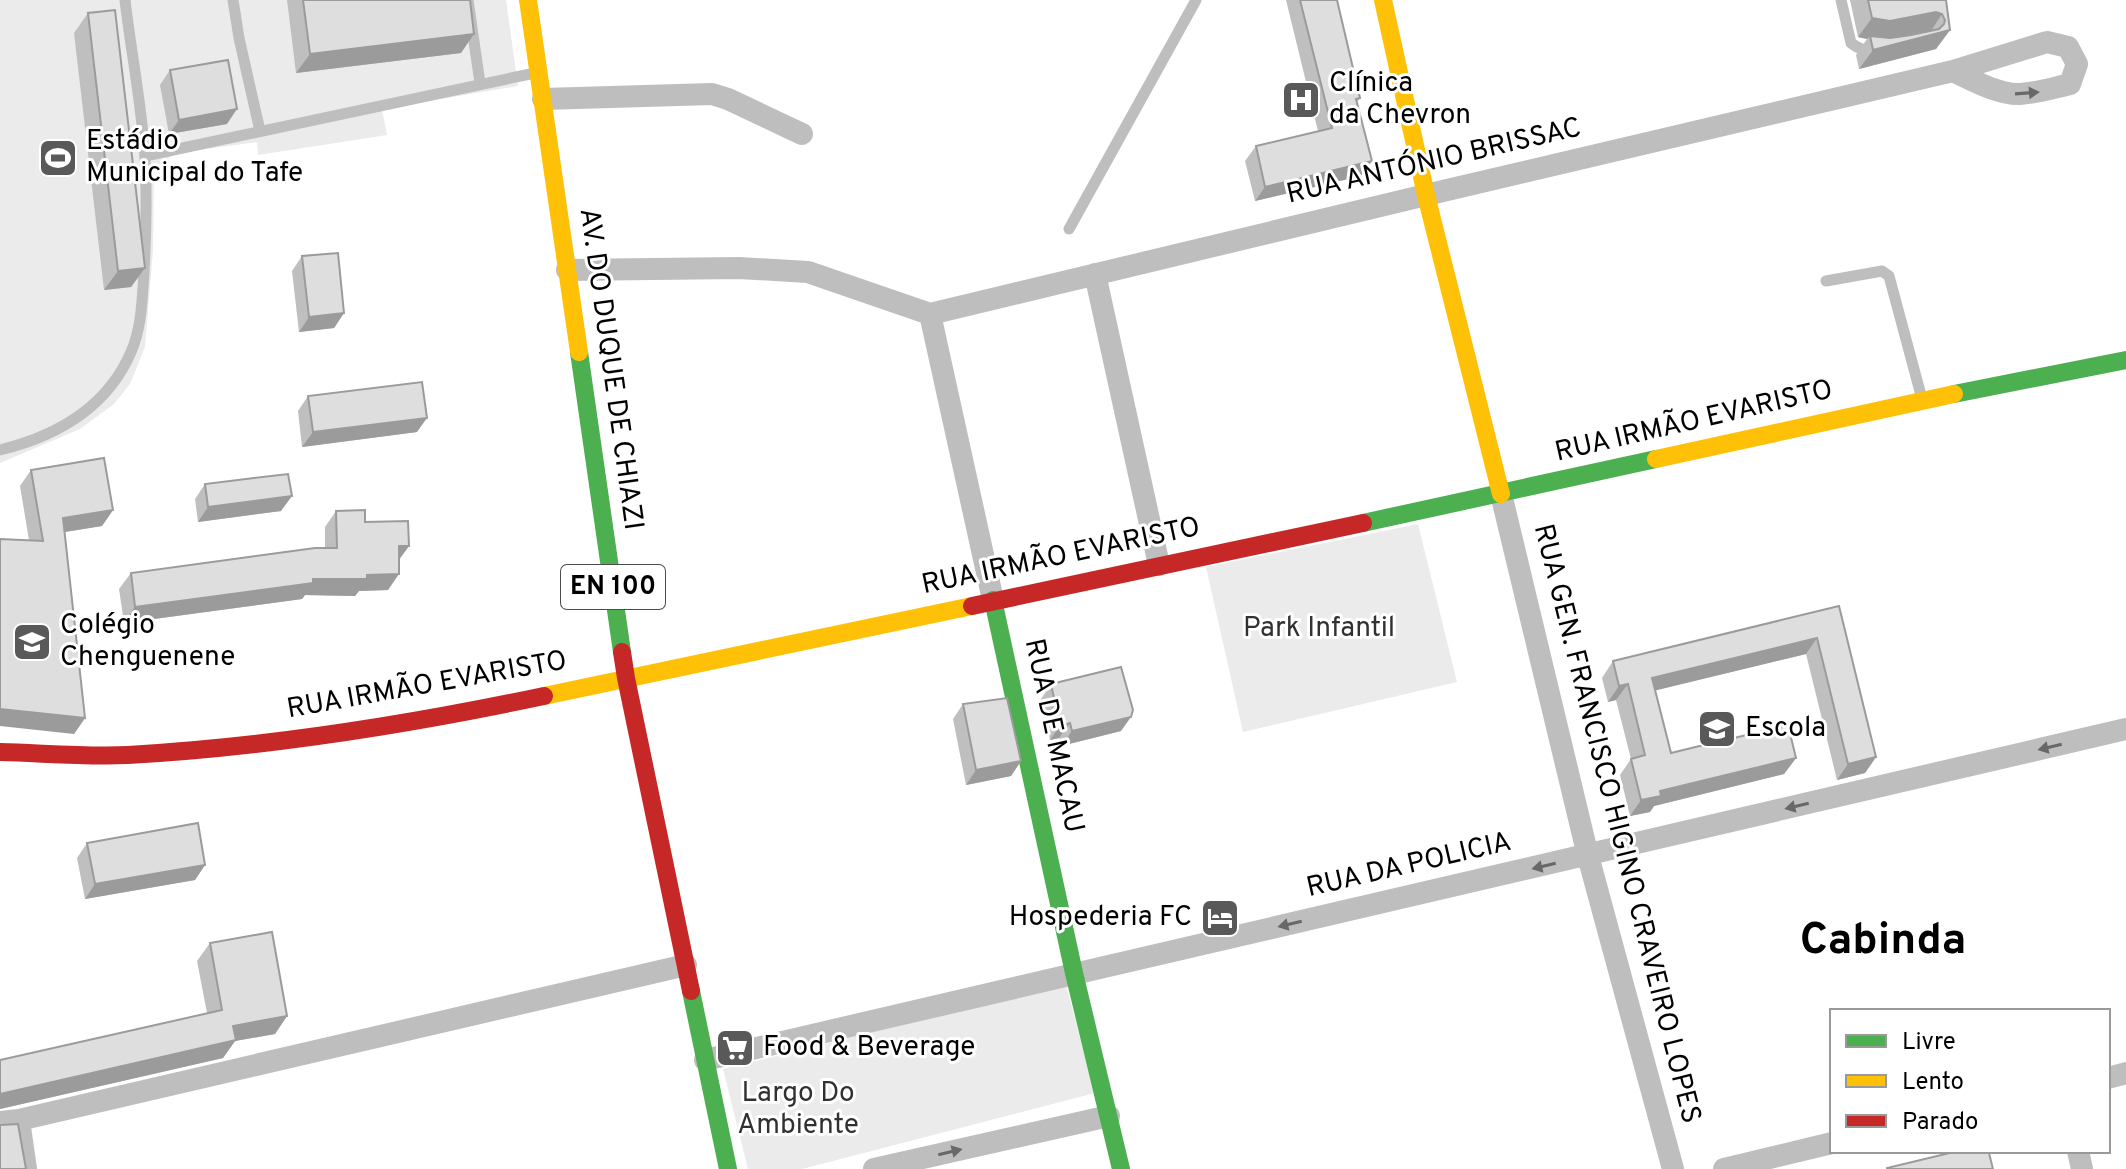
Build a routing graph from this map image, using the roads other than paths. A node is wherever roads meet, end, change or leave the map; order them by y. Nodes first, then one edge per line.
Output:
1 (125, 0) edge
2 (233, 0) edge
3 (468, 0) edge
4 (528, 0) edge
5 (1196, 0) edge
6 (1383, 0) edge
7 (1841, 0) edge
8 (1882, 48) edge
9 (1953, 71) junction
10 (539, 72) junction
11 (480, 83) junction
12 (543, 99) junction
13 (260, 131) junction
14 (802, 134) dead end
15 (145, 156) junction
16 (1426, 195) junction
17 (1069, 229) dead end
18 (567, 270) junction
19 (1095, 274) junction
20 (1826, 281) dead end
21 (930, 314) junction
22 (2126, 360) edge
23 (1923, 400) junction
24 (0, 450) edge
25 (1501, 494) junction
26 (1159, 565) junction
27 (993, 600) junction
28 (626, 678) junction
29 (2126, 729) edge
30 (0, 752) edge
31 (1588, 856) junction
32 (686, 965) junction
33 (1074, 973) junction
34 (705, 1060) junction
35 (1109, 1116) junction
36 (10, 1121) edge
37 (1830, 1143) edge
38 (26, 1169) edge
39 (728, 1169) edge
40 (874, 1169) edge
41 (1121, 1169) edge
42 (1673, 1169) edge
43 (1724, 1169) edge

1 - 15 lane
2 - 13 lane
3 - 11 lane
4 - 10 street, AV. DO DUQUE DE CHIAZI / EN 100
5 - 17 lane
6 - 16 street
7 - 8 lane
9 -> 9 street, RUA ANTÓNIO BRISSAC
9 - 16 street, RUA ANTÓNIO BRISSAC
10 - 11 lane
10 - 12 street, AV. DO DUQUE DE CHIAZI / EN 100
11 - 13 lane
12 - 14 street
12 - 18 street, AV. DO DUQUE DE CHIAZI / EN 100
13 - 15 lane
15 - 24 lane
16 - 19 street, RUA ANTÓNIO BRISSAC
16 - 25 street
18 - 21 street
18 - 28 street, AV. DO DUQUE DE CHIAZI / EN 100
19 - 21 street, RUA ANTÓNIO BRISSAC
19 - 26 street
20 - 23 lane
21 - 27 street, RUA DE MACAU
22 - 23 street, RUA IRMÃO EVARISTO
23 - 25 street, RUA IRMÃO EVARISTO
25 - 26 street, RUA IRMÃO EVARISTO
25 - 31 street, RUA GEN. FRANCISCO HIGINO CRAVEIRO LOPES
26 - 27 street, RUA IRMÃO EVARISTO
27 - 28 street, RUA IRMÃO EVARISTO
27 - 33 street, RUA DE MACAU
28 - 30 street, RUA IRMÃO EVARISTO
28 - 32 street, AV. DO DUQUE DE CHIAZI / EN 100
29 -> 31 street, RUA DA POLICIA
31 -> 33 street, RUA DA POLICIA
31 - 42 street, RUA GEN. FRANCISCO HIGINO CRAVEIRO LOPES
32 - 34 street, AV. DO DUQUE DE CHIAZI / EN 100
32 - 36 street
33 - 34 street, RUA DA POLICIA
33 - 35 street, RUA DE MACAU
34 - 39 street, AV. DO DUQUE DE CHIAZI / EN 100
40 -> 35 street
35 - 41 street, RUA DE MACAU
36 - 38 street
37 - 43 street

